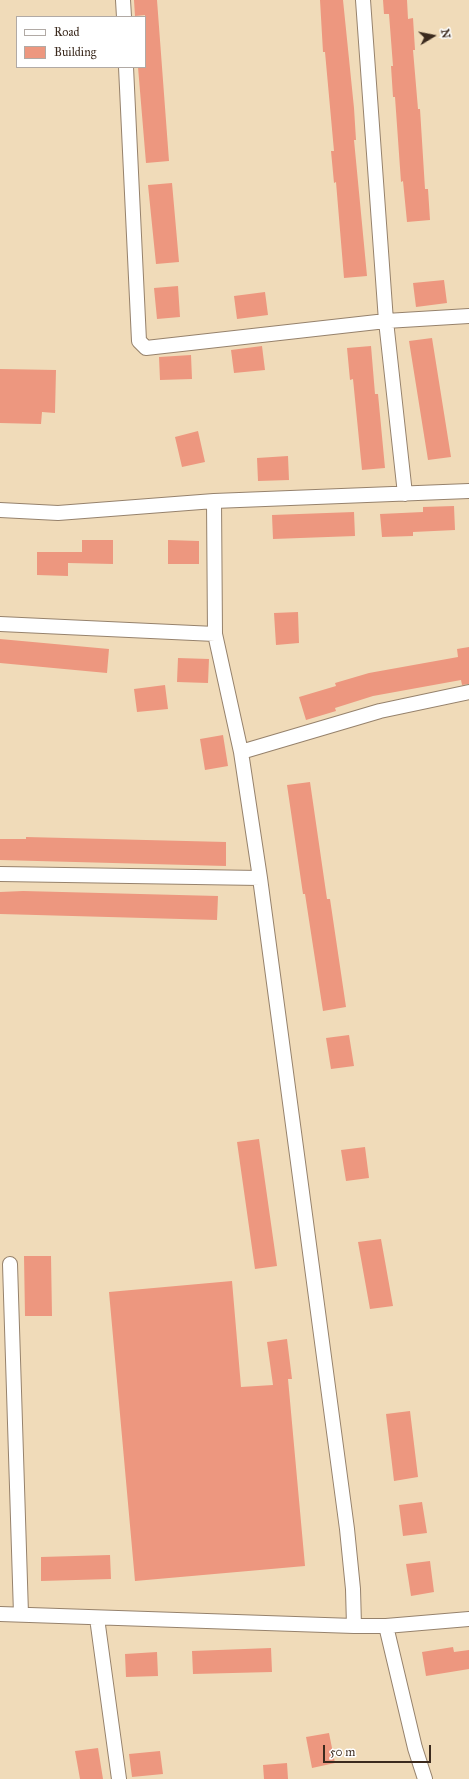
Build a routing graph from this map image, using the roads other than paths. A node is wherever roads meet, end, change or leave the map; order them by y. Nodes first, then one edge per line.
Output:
1 (123, 0) edge
2 (364, 0) edge
3 (124, 16) edge
4 (126, 68) edge
5 (469, 316) edge
6 (386, 321) junction
7 (469, 491) edge
8 (405, 494) junction
9 (214, 501) junction
10 (0, 510) edge
11 (0, 624) edge
12 (215, 634) junction
13 (469, 692) edge
14 (241, 752) junction
15 (0, 874) edge
16 (260, 878) junction
17 (10, 1264) dead end
18 (0, 1614) edge
19 (21, 1614) junction
20 (97, 1618) junction
21 (469, 1618) edge
22 (354, 1626) junction
23 (386, 1626) junction
24 (119, 1779) edge
25 (425, 1779) edge

1 - 3 street
2 - 6 street
4 - 6 street
5 - 6 street
6 - 8 street
7 - 8 street
8 - 9 street
9 - 10 street
9 - 12 street
11 - 12 street
12 - 14 street
13 - 14 street
14 - 16 street
15 - 16 street
16 - 22 street
17 - 19 street
18 - 19 street
19 - 20 street
20 - 22 street
20 - 24 street
21 - 23 street
22 - 23 street
23 - 25 street

